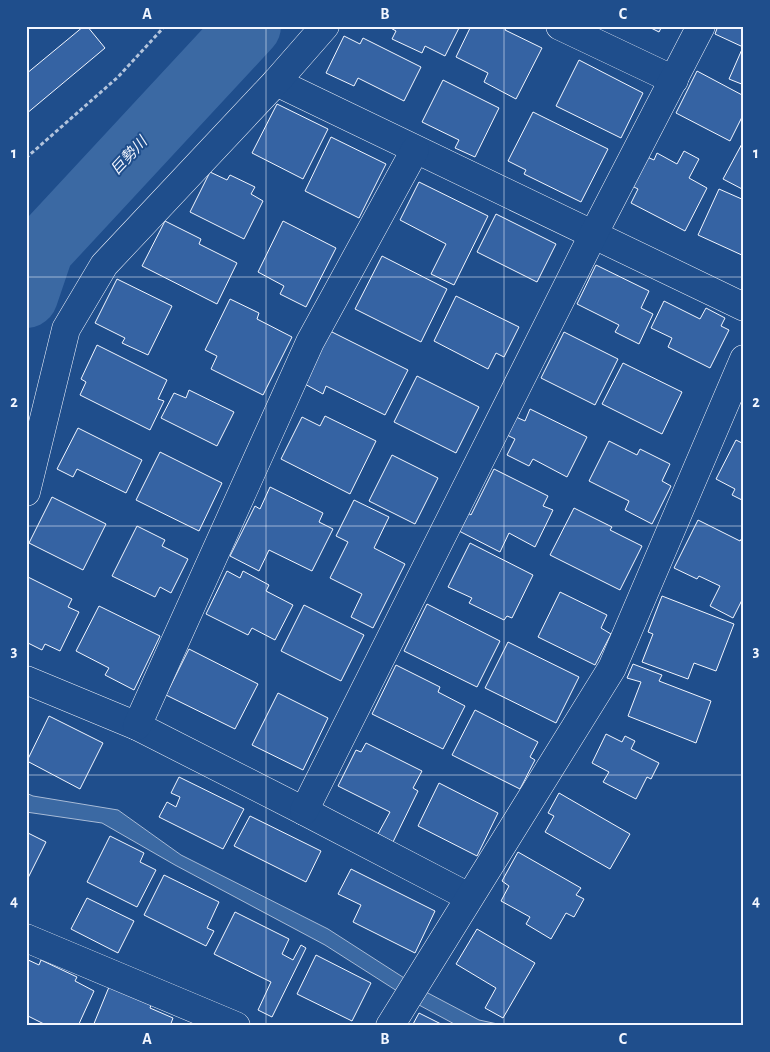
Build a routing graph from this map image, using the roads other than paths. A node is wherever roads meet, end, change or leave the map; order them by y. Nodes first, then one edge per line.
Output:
1 (326, 26) edge
2 (560, 26) edge
3 (701, 26) edge
4 (674, 80) junction
5 (276, 82) junction
6 (415, 150) junction
7 (593, 235) junction
8 (744, 307) edge
9 (744, 359) edge
10 (26, 492) edge
11 (26, 680) edge
12 (136, 726) junction
13 (304, 811) junction
14 (469, 897) junction
15 (26, 938) edge
16 (236, 1026) edge
17 (390, 1026) edge

1 - 5 street
2 - 4 street
3 - 4 street
4 - 7 street
5 - 6 street
5 - 10 street
6 - 7 street
6 - 12 street
7 - 8 street
7 - 13 street
9 - 14 street
11 - 12 street
12 - 13 street
13 - 14 street
14 - 17 street
15 - 16 street

